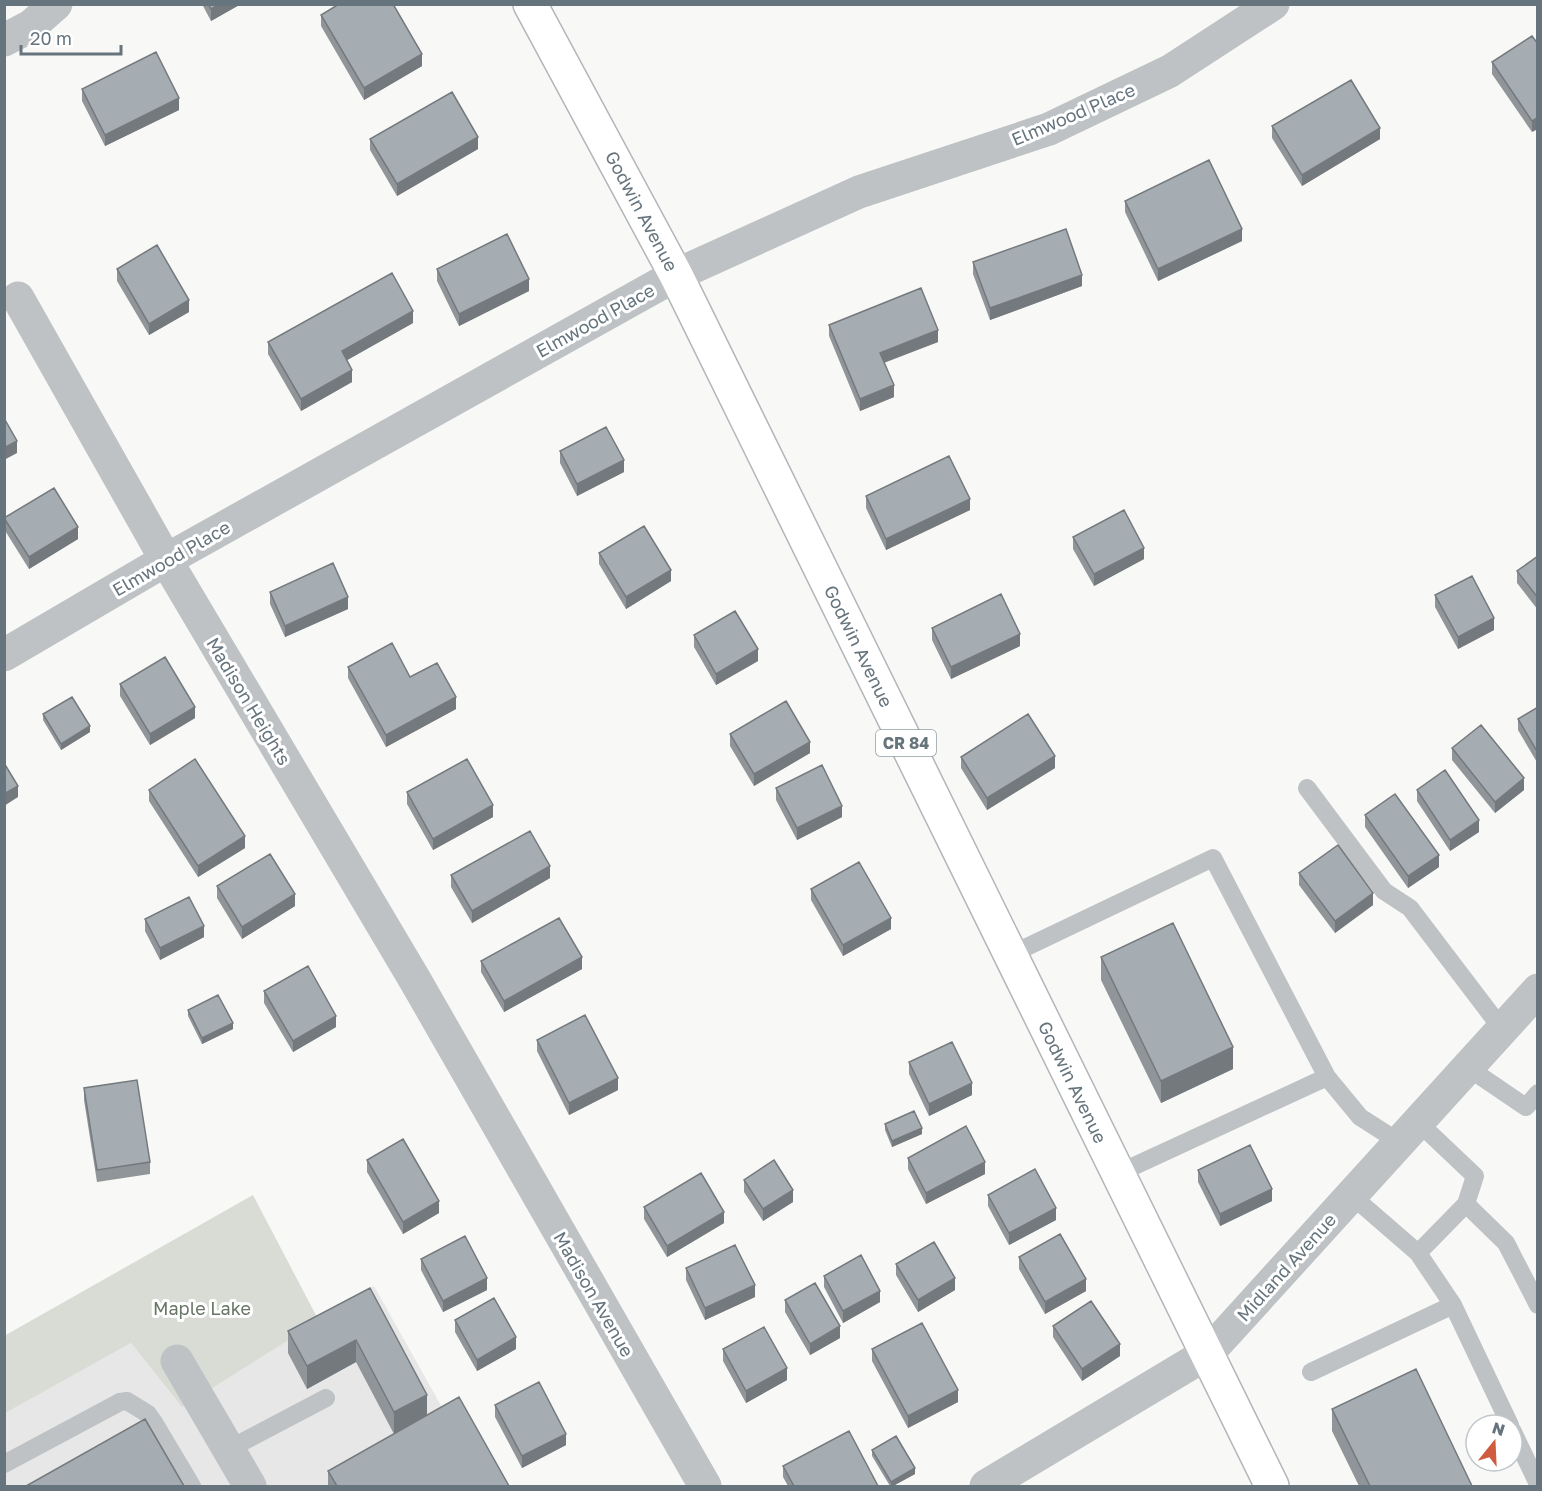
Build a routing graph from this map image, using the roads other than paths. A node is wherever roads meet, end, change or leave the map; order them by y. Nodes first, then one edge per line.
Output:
1 (56, 4) edge
2 (530, 4) edge
3 (1273, 4) edge
4 (4, 40) edge
5 (676, 275) junction
6 (18, 298) dead end
7 (166, 560) junction
8 (4, 655) edge
9 (1307, 788) dead end
10 (1010, 955) junction
11 (1534, 1001) edge
12 (1502, 1029) junction
13 (1467, 1068) junction
14 (1328, 1077) junction
15 (1538, 1093) edge
16 (484, 1101) joint
17 (1408, 1132) junction
18 (1119, 1173) junction
19 (1351, 1196) junction
20 (1466, 1204) junction
21 (1418, 1253) junction
22 (1453, 1305) junction
23 (1538, 1305) edge
24 (1208, 1353) junction
25 (177, 1361) dead end
26 (1311, 1372) dead end
27 (326, 1398) dead end
28 (1504, 1413) edge
29 (229, 1449) junction
30 (1524, 1455) edge
31 (4, 1464) edge
32 (1538, 1484) edge
33 (192, 1486) edge
34 (250, 1486) edge
35 (705, 1486) edge
36 (986, 1486) edge
37 (1272, 1486) edge

1 - 4 street
2 - 5 main road, Godwin Avenue / CR 84
3 - 5 street, Elmwood Place
5 - 7 street, Elmwood Place
5 - 10 main road, Godwin Avenue / CR 84
6 - 7 street, Madison Heights
7 - 8 street, Elmwood Place
7 - 16 street, Madison Heights
9 - 12 lane
10 - 14 lane
10 - 18 main road, Godwin Avenue / CR 84
11 - 12 street, Midland Avenue
12 - 13 street, Midland Avenue
13 - 15 lane
13 - 17 street, Midland Avenue
14 - 17 lane
14 - 18 lane
16 - 35 street, Madison Avenue
17 - 19 street, Midland Avenue
17 - 20 lane
18 - 24 main road, Godwin Avenue / CR 84
19 - 21 lane
19 - 24 street, Midland Avenue
20 - 21 lane
20 - 23 lane
21 - 22 lane
22 - 26 lane
22 - 28 lane
24 - 36 street, Midland Avenue
24 - 37 main road, Godwin Avenue / CR 84
25 - 29 street
27 - 29 lane
29 - 34 street
30 - 32 lane
31 - 33 lane

